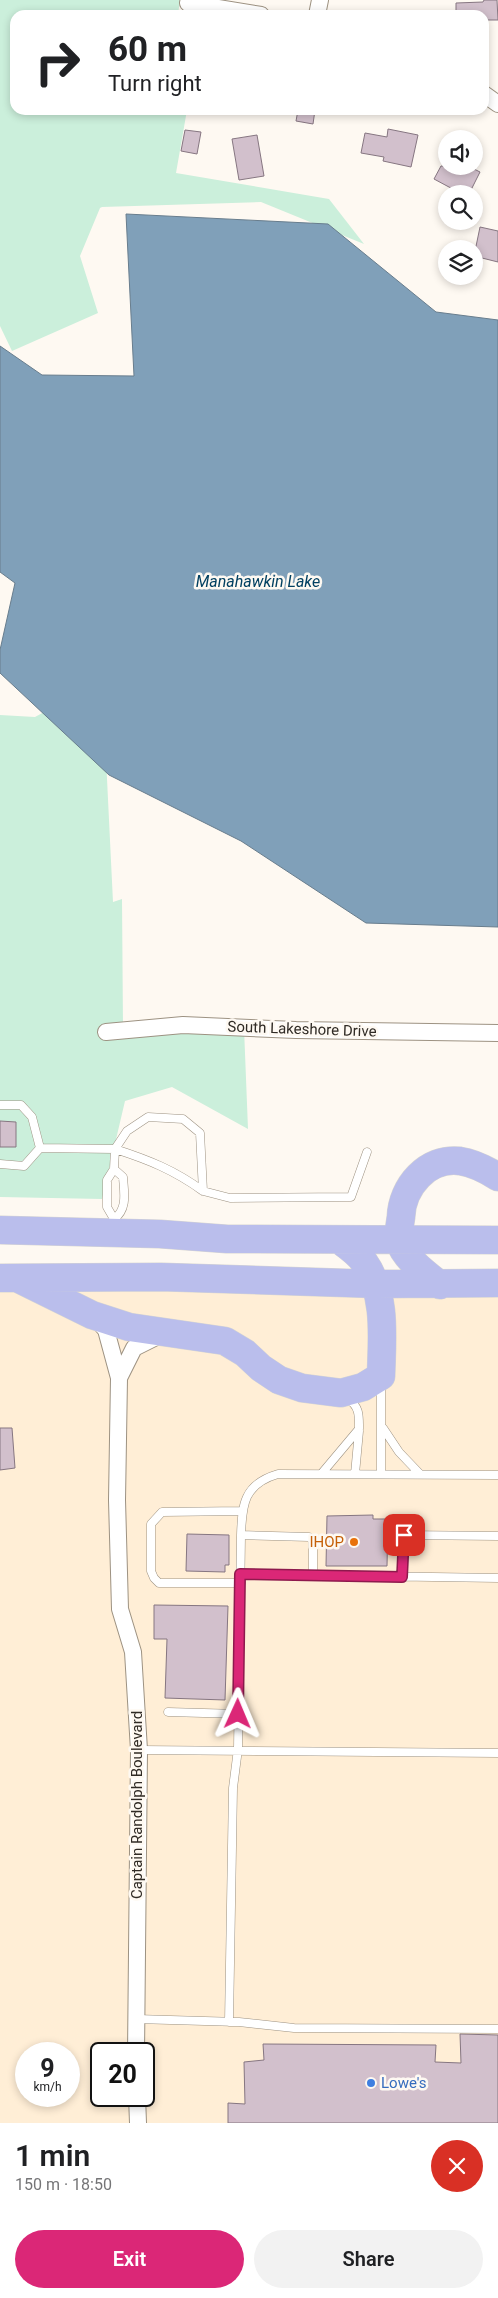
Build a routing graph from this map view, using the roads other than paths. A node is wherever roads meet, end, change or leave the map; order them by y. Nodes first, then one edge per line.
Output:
1 (188, 3) dead end
2 (231, 10) edge
3 (106, 1032) dead end
4 (498, 1033) edge
5 (0, 1105) edge
6 (40, 1148) junction
7 (115, 1149) junction
8 (367, 1152) dead end
9 (0, 1164) edge
10 (114, 1169) junction
11 (498, 1177) edge
12 (203, 1191) junction
13 (114, 1226) junction
14 (0, 1230) edge
15 (399, 1240) junction
16 (498, 1240) edge
17 (341, 1241) junction
18 (10, 1278) edge
19 (498, 1283) edge
20 (377, 1284) junction
21 (440, 1285) junction
22 (92, 1315) junction
23 (166, 1332) junction
24 (381, 1376) junction
25 (119, 1378) junction
26 (341, 1393) junction
27 (383, 1428) junction
28 (360, 1429) junction
29 (322, 1472) junction
30 (355, 1474) junction
31 (381, 1474) junction
32 (420, 1474) junction
33 (498, 1475) edge
34 (242, 1511) junction
35 (241, 1535) junction
36 (498, 1536) edge
37 (313, 1575) junction
38 (402, 1577) junction
39 (498, 1578) edge
40 (240, 1579) junction
41 (168, 1712) dead end
42 (238, 1714) junction
43 (140, 1750) junction
44 (238, 1750) junction
45 (498, 1753) edge
46 (136, 2019) junction
47 (229, 2022) junction
48 (498, 2029) edge
49 (136, 2042) edge
50 (137, 2107) edge
51 (138, 2123) edge

1 - 2 street
3 - 4 street, South Lakeshore Drive
5 - 6 lane
6 - 7 lane
6 - 9 lane
7 - 10 lane
7 - 12 lane
7 - 12 lane
8 - 12 lane
10 - 13 lane
10 - 13 lane
11 - 15 highway
13 - 14 highway
13 - 17 highway
15 - 16 highway
15 - 17 highway
15 - 21 highway
17 - 20 highway
18 - 20 highway
18 - 22 highway
19 - 21 highway
20 - 21 highway
20 - 24 highway
22 - 23 highway
22 - 25 street, Captain Randolph Boulevard
23 - 25 street, Captain Randolph Boulevard
23 - 26 highway
24 - 26 highway
24 - 27 lane
25 - 43 street, Captain Randolph Boulevard
26 - 28 lane
27 - 31 lane
27 - 32 lane
28 - 29 lane
28 - 30 lane
29 - 30 lane
29 - 34 lane
30 - 31 lane
31 - 32 lane
32 - 33 lane
34 - 35 lane
34 - 40 lane
35 - 37 lane
35 - 40 lane
36 - 38 lane
37 - 38 lane
37 - 40 lane
38 - 39 lane
40 - 42 lane
41 - 42 lane
42 - 44 lane
43 - 44 lane
43 - 46 street, Captain Randolph Boulevard
44 - 45 lane
44 - 47 lane
46 - 47 lane
46 - 49 street, Captain Randolph Boulevard
47 - 48 lane
50 - 51 street

